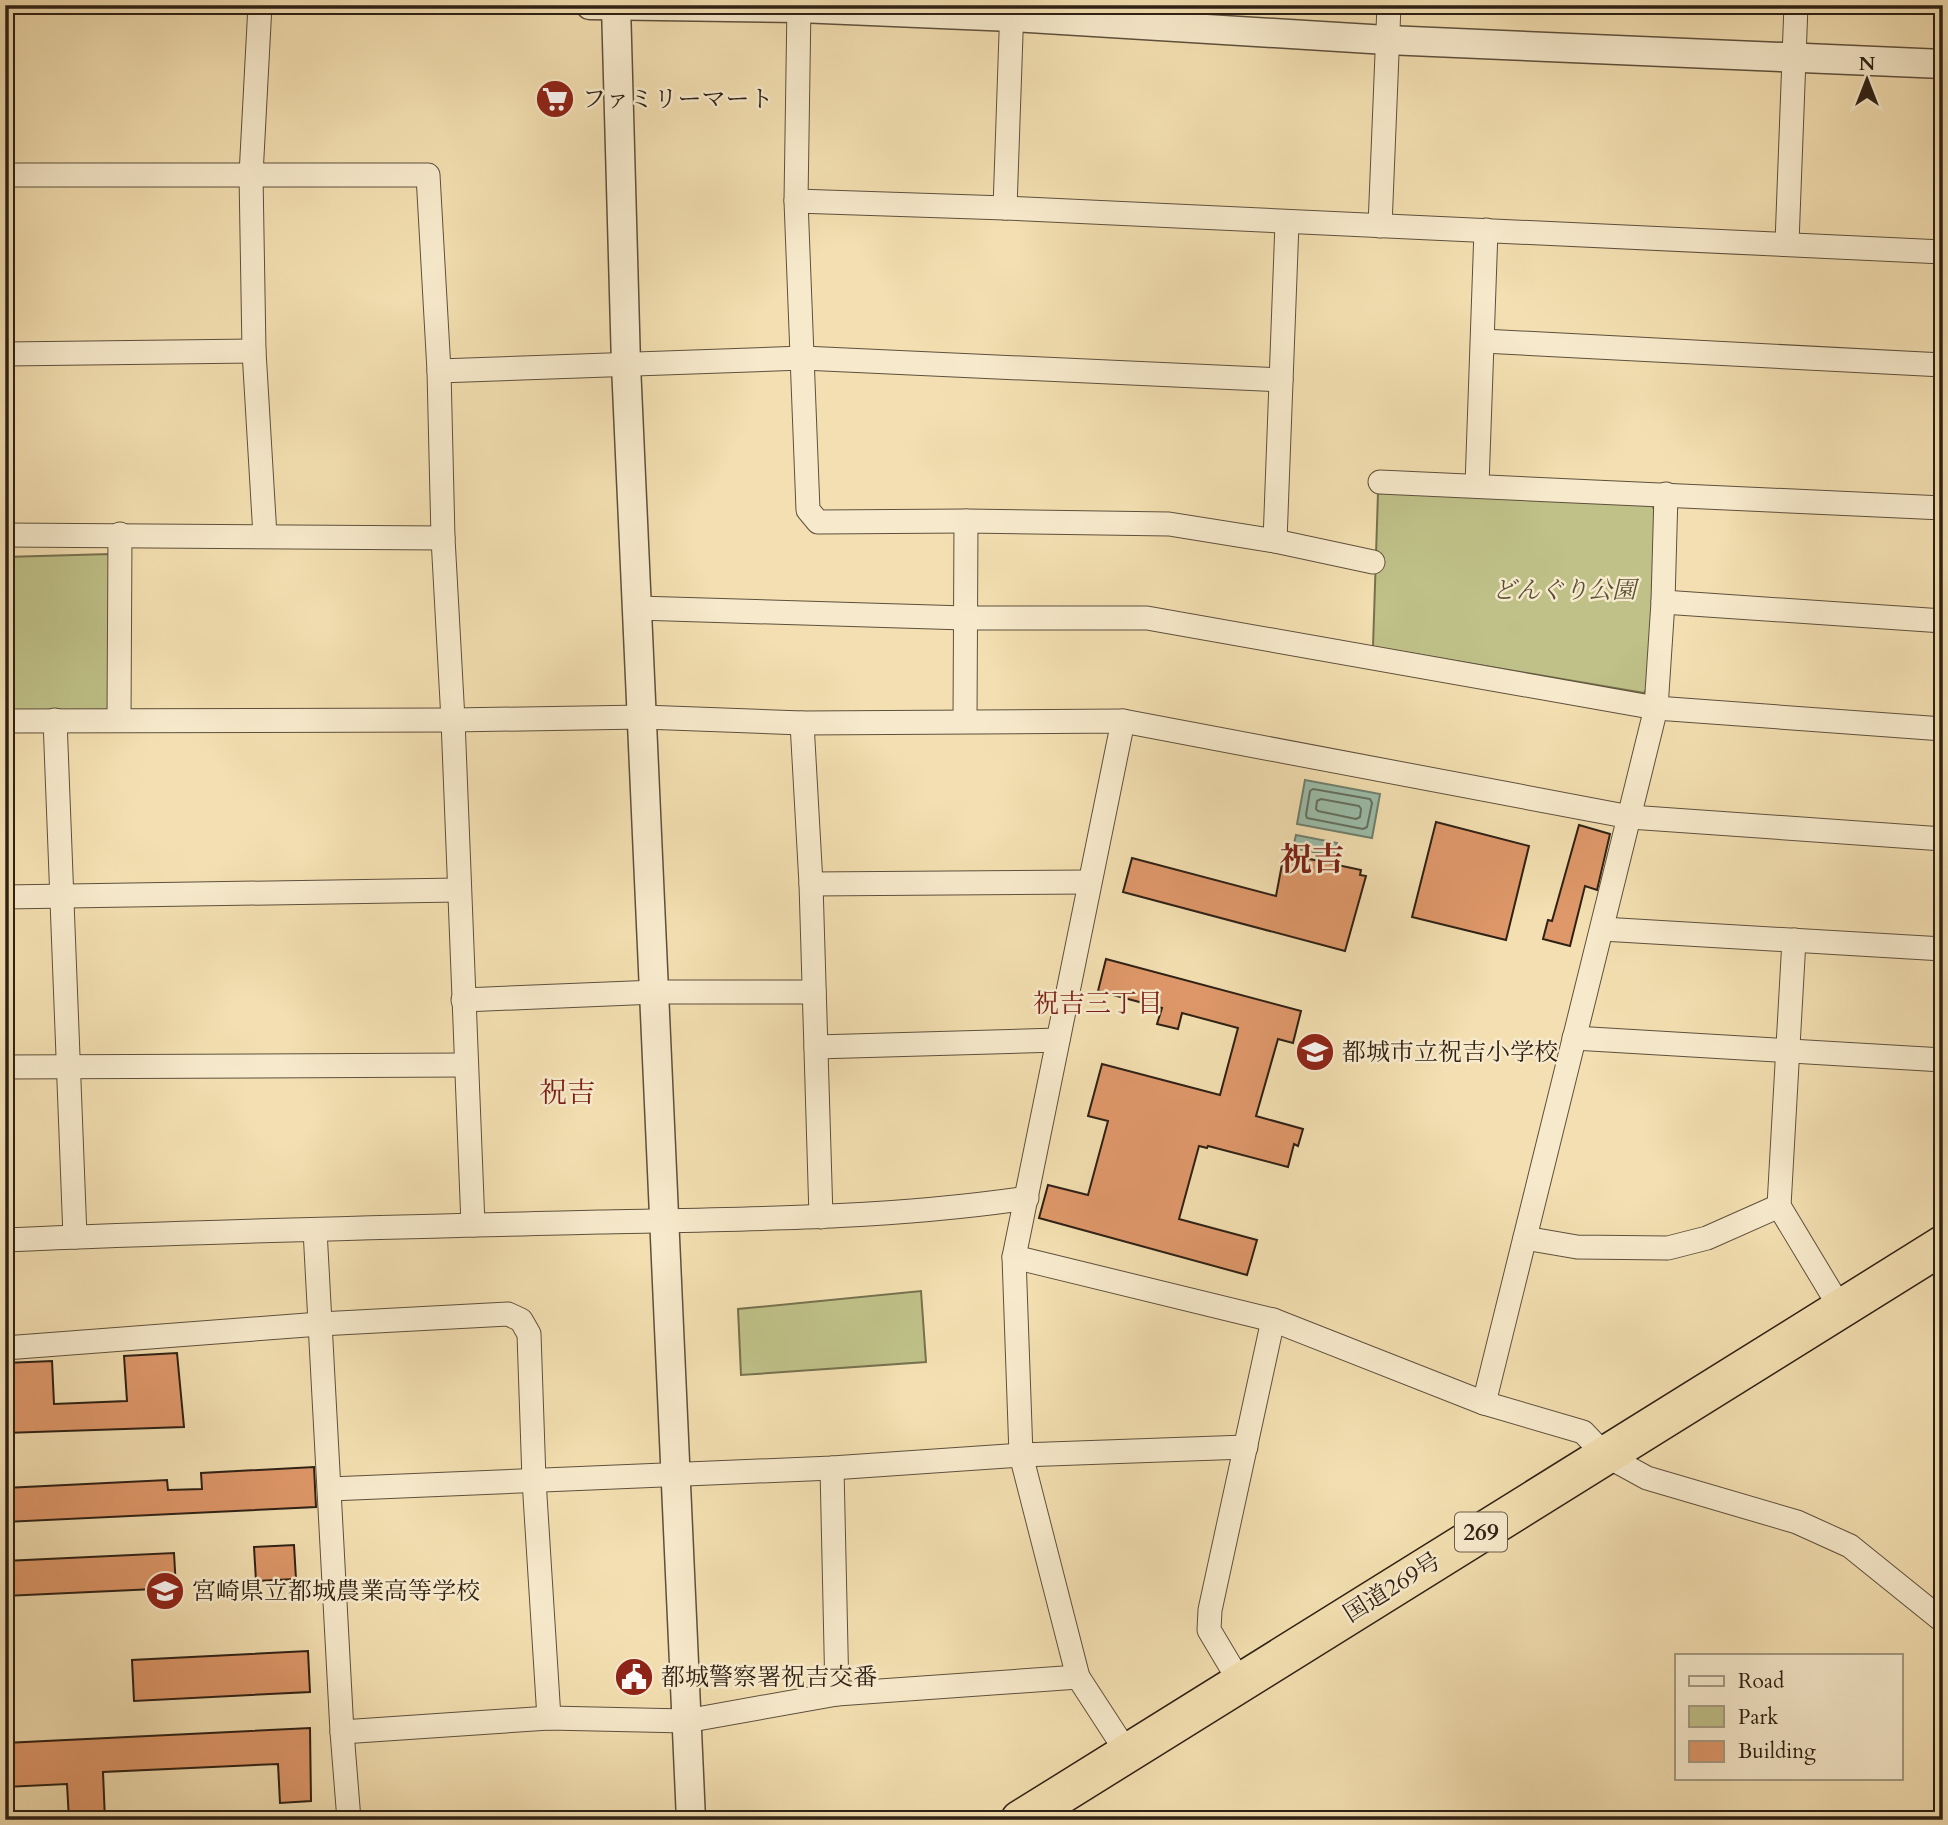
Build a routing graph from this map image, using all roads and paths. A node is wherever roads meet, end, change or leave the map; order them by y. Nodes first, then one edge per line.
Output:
1 (260, 5) edge
2 (1389, 5) edge
3 (1797, 5) edge
4 (608, 6) edge
5 (799, 7) edge
6 (1012, 11) edge
7 (1387, 40) junction
8 (1794, 57) junction
9 (1943, 64) edge
10 (251, 175) junction
11 (5, 176) edge
12 (796, 201) junction
13 (1005, 208) junction
14 (1287, 223) junction
15 (1380, 226) junction
16 (1486, 230) junction
17 (1787, 243) junction
18 (1943, 252) edge
19 (1483, 341) junction
20 (254, 351) junction
21 (5, 354) edge
22 (803, 358) junction
23 (626, 365) junction
24 (1943, 365) edge
25 (439, 372) junction
26 (1281, 380) junction
27 (1380, 482) dead end
28 (1477, 485) junction
29 (1666, 494) junction
30 (1943, 508) edge
31 (966, 521) junction
32 (120, 534) junction
33 (5, 535) edge
34 (265, 536) junction
35 (443, 538) junction
36 (1275, 541) junction
37 (1373, 562) dead end
38 (1663, 602) junction
39 (637, 608) junction
40 (965, 618) junction
41 (1943, 621) edge
42 (1656, 708) junction
43 (643, 717) junction
44 (55, 720) junction
45 (119, 720) junction
46 (453, 720) junction
47 (965, 720) junction
48 (5, 721) edge
49 (1123, 722) junction
50 (802, 723) junction
51 (1943, 729) edge
52 (1630, 817) junction
53 (1943, 839) edge
54 (1089, 882) junction
55 (811, 884) junction
56 (458, 890) junction
57 (62, 896) junction
58 (5, 897) edge
59 (1602, 929) junction
60 (1794, 940) junction
61 (1943, 949) edge
62 (656, 992) junction
63 (814, 992) junction
64 (463, 1000) junction
65 (1574, 1038) junction
66 (1058, 1040) junction
67 (816, 1047) junction
68 (1787, 1051) junction
69 (1943, 1060) edge
70 (467, 1065) junction
71 (5, 1067) edge
72 (69, 1067) junction
73 (1027, 1198) junction
74 (1779, 1206) junction
75 (821, 1217) junction
76 (664, 1221) junction
77 (473, 1225) junction
78 (315, 1230) junction
79 (75, 1237) junction
80 (1525, 1238) junction
81 (5, 1240) edge
82 (1943, 1245) edge
83 (1014, 1256) junction
84 (1841, 1310) junction
85 (1272, 1320) junction
86 (320, 1324) junction
87 (5, 1348) edge
88 (1483, 1403) junction
89 (1247, 1447) junction
90 (1021, 1455) junction
91 (1605, 1455) junction
92 (832, 1468) junction
93 (676, 1474) junction
94 (534, 1480) junction
95 (330, 1489) junction
96 (1943, 1621) edge
97 (1078, 1677) junction
98 (1240, 1682) junction
99 (836, 1694) junction
100 (549, 1718) junction
101 (686, 1721) junction
102 (342, 1732) junction
103 (1128, 1754) junction
104 (349, 1820) edge
105 (691, 1820) edge
106 (1020, 1820) edge

1 - 10 street
2 - 7 street
3 - 8 street
4 - 5 street
4 - 23 street
5 - 6 street
5 - 12 street
6 - 7 street
6 - 13 street
7 - 8 street
7 - 15 street
8 - 9 street
8 - 17 street
10 - 11 street
10 - 20 street
10 - 25 street
12 - 13 street
12 - 22 street
13 - 14 street
14 - 15 street
14 - 26 street
15 - 16 street
16 - 17 street
16 - 19 street
17 - 18 street
19 - 24 street
19 - 28 street
20 - 21 street
20 - 34 street
22 - 23 street
22 - 26 street
22 - 31 street
23 - 25 street
23 - 39 street
25 - 35 street
26 - 36 street
27 - 28 street
28 - 29 street
29 - 30 street
29 - 38 street
31 - 36 street
31 - 40 street
32 - 33 street
32 - 34 street
32 - 45 street
34 - 35 street
35 - 46 street
36 - 37 street
38 - 41 street
38 - 42 street
39 - 40 street
39 - 43 street
40 - 42 street
40 - 47 street
42 - 51 street
42 - 52 street
43 - 46 street
43 - 50 street
43 - 62 street
44 - 45 street
44 - 48 street
44 - 57 street
45 - 46 street
46 - 56 street
47 - 49 street
47 - 50 street
49 - 52 street
49 - 54 street
50 - 55 street
52 - 53 street
52 - 59 street
54 - 55 street
54 - 66 street
55 - 63 street
56 - 57 street
56 - 64 street
57 - 58 street
57 - 72 street
59 - 60 street
59 - 65 street
60 - 61 street
60 - 68 street
62 - 63 street
62 - 64 street
62 - 76 street
63 - 67 street
64 - 70 street
65 - 68 street
65 - 80 street
66 - 67 street
66 - 73 street
67 - 75 street
68 - 69 street
68 - 74 street
70 - 72 street
70 - 77 street
71 - 72 street
72 - 79 street
73 - 75 street
73 - 83 street
74 - 80 street
74 - 84 street
75 - 76 street
76 - 77 street
76 - 93 street
77 - 78 street
78 - 79 street
78 - 86 street
79 - 81 street
80 - 88 street
82 - 84 highway, 国道269号 / 269
83 - 85 street
83 - 90 street
84 - 91 highway, 国道269号 / 269
85 - 88 street
85 - 89 street
86 - 87 street
86 - 94 street
86 - 95 street
88 - 91 street
89 - 90 street
89 - 98 street
90 - 92 street
90 - 97 street
91 - 96 street
91 - 98 highway, 国道269号 / 269
92 - 93 street
92 - 99 street
93 - 94 street
93 - 101 street
94 - 95 street
94 - 100 street
95 - 102 street
97 - 99 street
97 - 103 street
98 - 103 highway, 国道269号 / 269
99 - 101 street
100 - 101 street
100 - 102 street
101 - 105 street
102 - 104 street
103 - 106 highway, 国道269号 / 269

